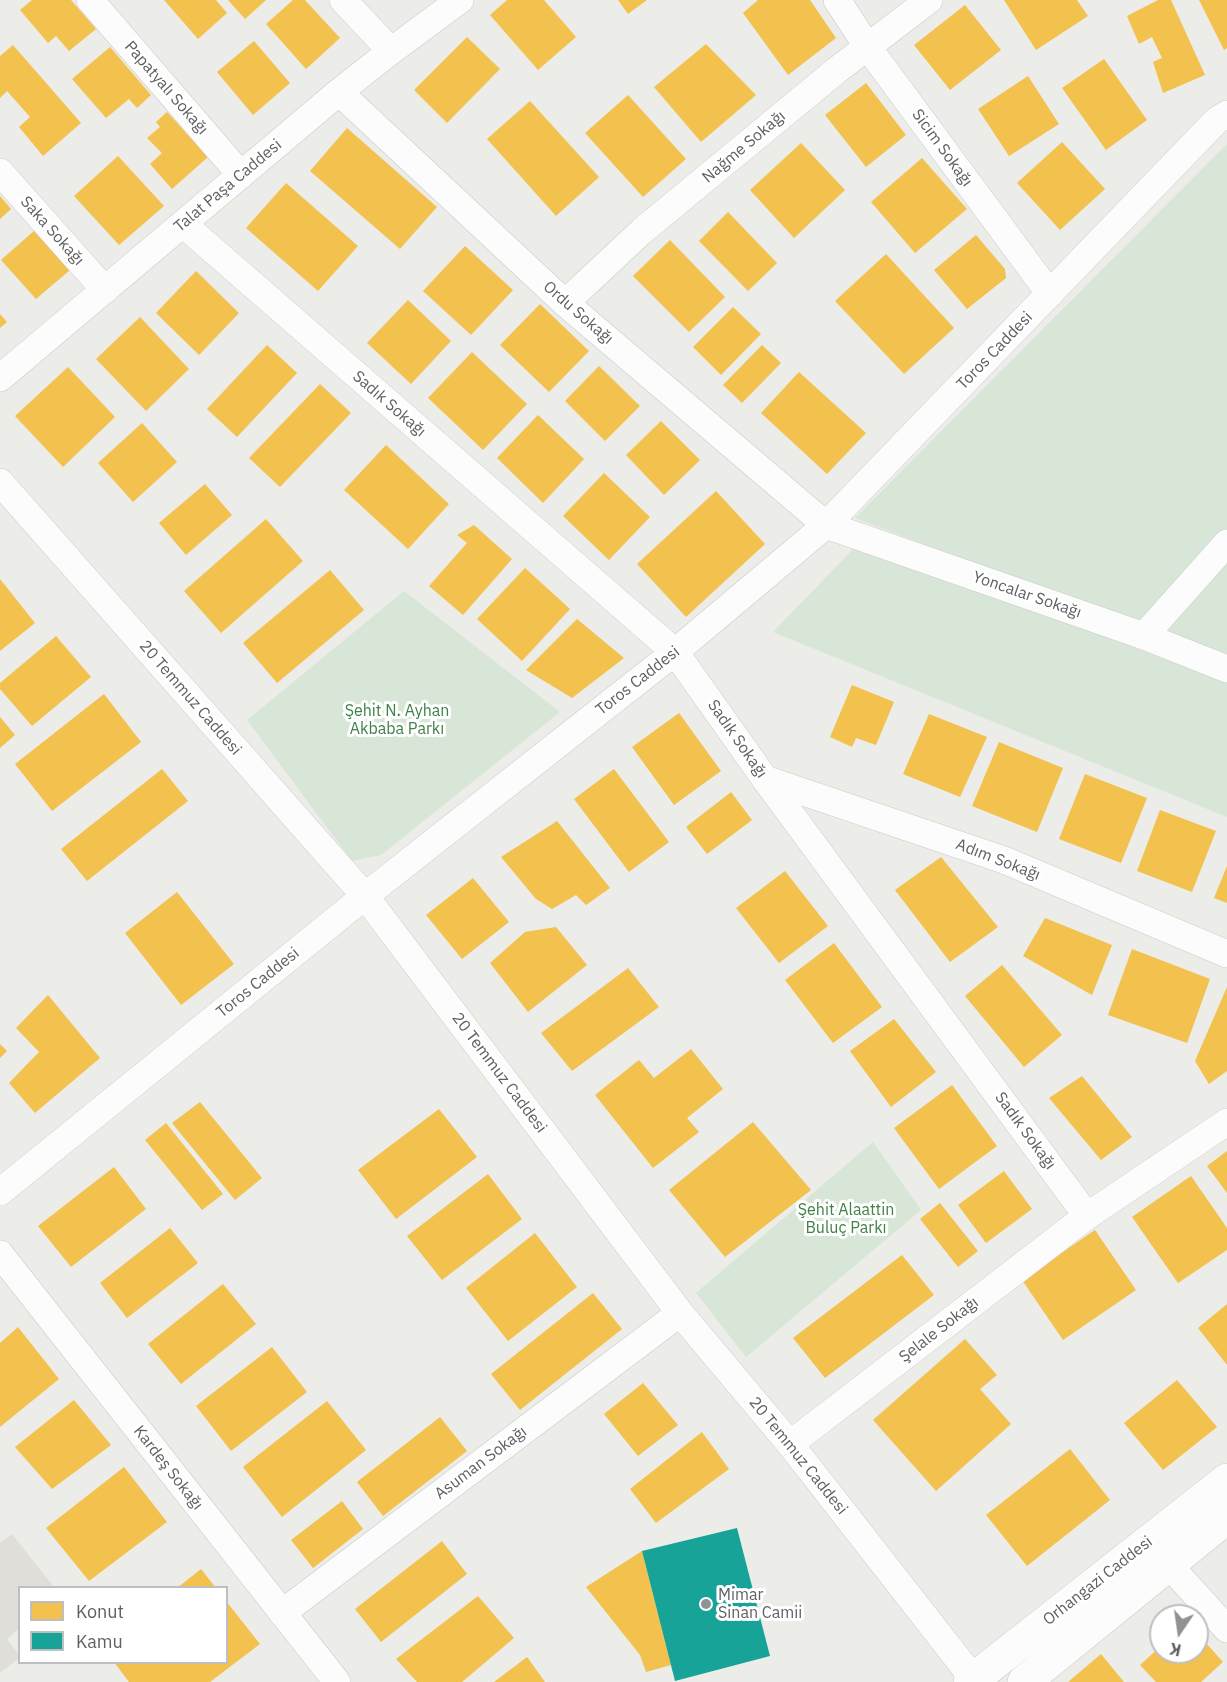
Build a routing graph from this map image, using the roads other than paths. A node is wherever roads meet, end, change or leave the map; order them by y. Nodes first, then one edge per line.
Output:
1 (90, 0) edge
2 (343, 0) edge
3 (460, 0) edge
4 (837, 0) edge
5 (929, 0) edge
6 (867, 46) junction
7 (391, 51) junction
8 (339, 92) junction
9 (1227, 114) edge
10 (0, 172) edge
11 (241, 175) junction
12 (183, 224) junction
13 (105, 290) junction
14 (1050, 294) junction
15 (565, 303) junction
16 (0, 378) edge
17 (0, 482) edge
18 (826, 525) junction
19 (1227, 543) edge
20 (1144, 636) junction
21 (675, 652) junction
22 (1227, 669) edge
23 (765, 779) junction
24 (365, 896) junction
25 (1227, 954) edge
26 (1227, 1122) edge
27 (0, 1192) edge
28 (1087, 1216) junction
29 (0, 1254) edge
30 (680, 1313) junction
31 (790, 1444) junction
32 (1227, 1480) edge
33 (1227, 1517) edge
34 (1168, 1564) junction
35 (282, 1613) junction
36 (1227, 1629) edge
37 (973, 1681) edge
38 (337, 1682) edge
39 (1024, 1682) edge

1 - 11 street, Papatyalı Sokağı
2 - 7 street
3 - 7 street, Talat Paşa Caddesi
4 - 6 street, Sicim Sokağı
5 - 6 street, Nağme Sokağı
6 - 14 street, Sicim Sokağı
6 - 15 street, Nağme Sokağı
7 - 8 street, Talat Paşa Caddesi
8 - 11 street, Talat Paşa Caddesi
8 - 15 street, Ordu Sokağı
9 - 14 street, Toros Caddesi
10 - 13 street, Saka Sokağı
11 - 12 street, Talat Paşa Caddesi
12 - 13 street, Talat Paşa Caddesi
12 - 21 street, Sadık Sokağı
13 - 16 street, Talat Paşa Caddesi
14 - 18 street, Toros Caddesi
15 - 18 street, Ordu Sokağı
17 - 24 street, 20 Temmuz Caddesi
18 - 20 street, Yoncalar Sokağı
18 - 21 street, Toros Caddesi
19 - 20 street
20 - 22 street, Yoncalar Sokağı
21 - 23 street, Sadık Sokağı
21 - 24 street, Toros Caddesi
23 - 25 street, Adım Sokağı
23 - 28 street, Sadık Sokağı
24 - 27 street, Toros Caddesi
24 - 30 street, 20 Temmuz Caddesi
26 - 28 street
28 - 31 street, Şelale Sokağı
29 - 35 street, Kardeş Sokağı
30 - 31 street, 20 Temmuz Caddesi
30 - 35 street, Asuman Sokağı
31 - 37 street, 20 Temmuz Caddesi
32 - 37 main road, Orhangazi Caddesi
33 - 34 main road, Orhangazi Caddesi
34 - 36 street
34 - 39 main road, Orhangazi Caddesi
35 - 38 street, Kardeş Sokağı

